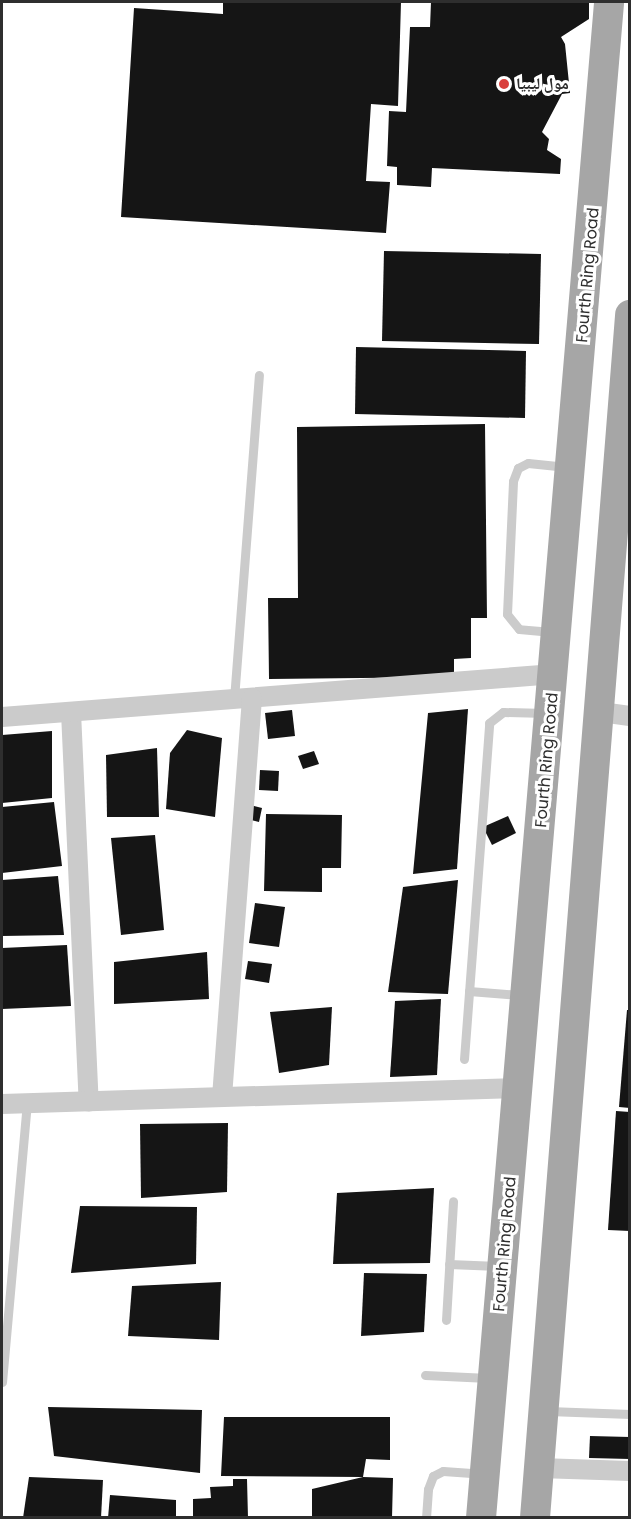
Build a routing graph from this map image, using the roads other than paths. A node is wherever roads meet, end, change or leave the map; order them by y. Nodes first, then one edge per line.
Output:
1 (609, 2) edge
2 (630, 315) edge
3 (259, 375) dead end
4 (572, 467) junction
5 (558, 632) junction
6 (554, 674) junction
7 (243, 698) junction
8 (71, 712) junction
9 (551, 713) junction
10 (615, 714) edge
11 (2, 717) edge
12 (537, 880) junction
13 (586, 883) junction
14 (469, 991) junction
15 (527, 996) junction
16 (464, 1059) dead end
17 (518, 1088) junction
18 (222, 1097) junction
19 (89, 1102) junction
20 (2, 1104) edge
21 (27, 1104) junction
22 (453, 1202) dead end
23 (449, 1264) junction
24 (503, 1266) junction
25 (446, 1320) dead end
26 (425, 1376) dead end
27 (493, 1378) junction
28 (2, 1382) edge
29 (543, 1411) junction
30 (630, 1414) edge
31 (539, 1468) junction
32 (630, 1471) edge
33 (484, 1474) junction
34 (426, 1518) edge
35 (481, 1518) edge
36 (535, 1518) edge

1 - 4 main road, Fourth Ring Road
2 - 10 main road
3 - 7 lane
4 - 5 main road, Fourth Ring Road
4 - 5 lane
5 - 6 main road, Fourth Ring Road
6 - 7 street
6 - 9 main road, Fourth Ring Road
7 - 8 street
7 - 18 street
8 - 11 street
8 - 19 street
9 - 12 main road, Fourth Ring Road
9 - 14 lane
10 - 13 main road
12 - 13 main road
12 - 15 main road, Fourth Ring Road
13 - 29 main road
14 - 15 lane
14 - 16 lane
15 - 17 main road, Fourth Ring Road
17 - 18 street
17 - 24 main road, Fourth Ring Road
18 - 19 street
19 - 21 street
20 - 21 street
21 - 28 lane
22 - 23 lane
23 - 24 lane
23 - 25 lane
24 - 27 main road, Fourth Ring Road
26 - 27 lane
27 - 33 main road, Fourth Ring Road
29 - 30 lane
29 - 31 main road
31 - 32 street
31 - 36 main road
33 - 34 lane
33 - 35 main road, Fourth Ring Road

